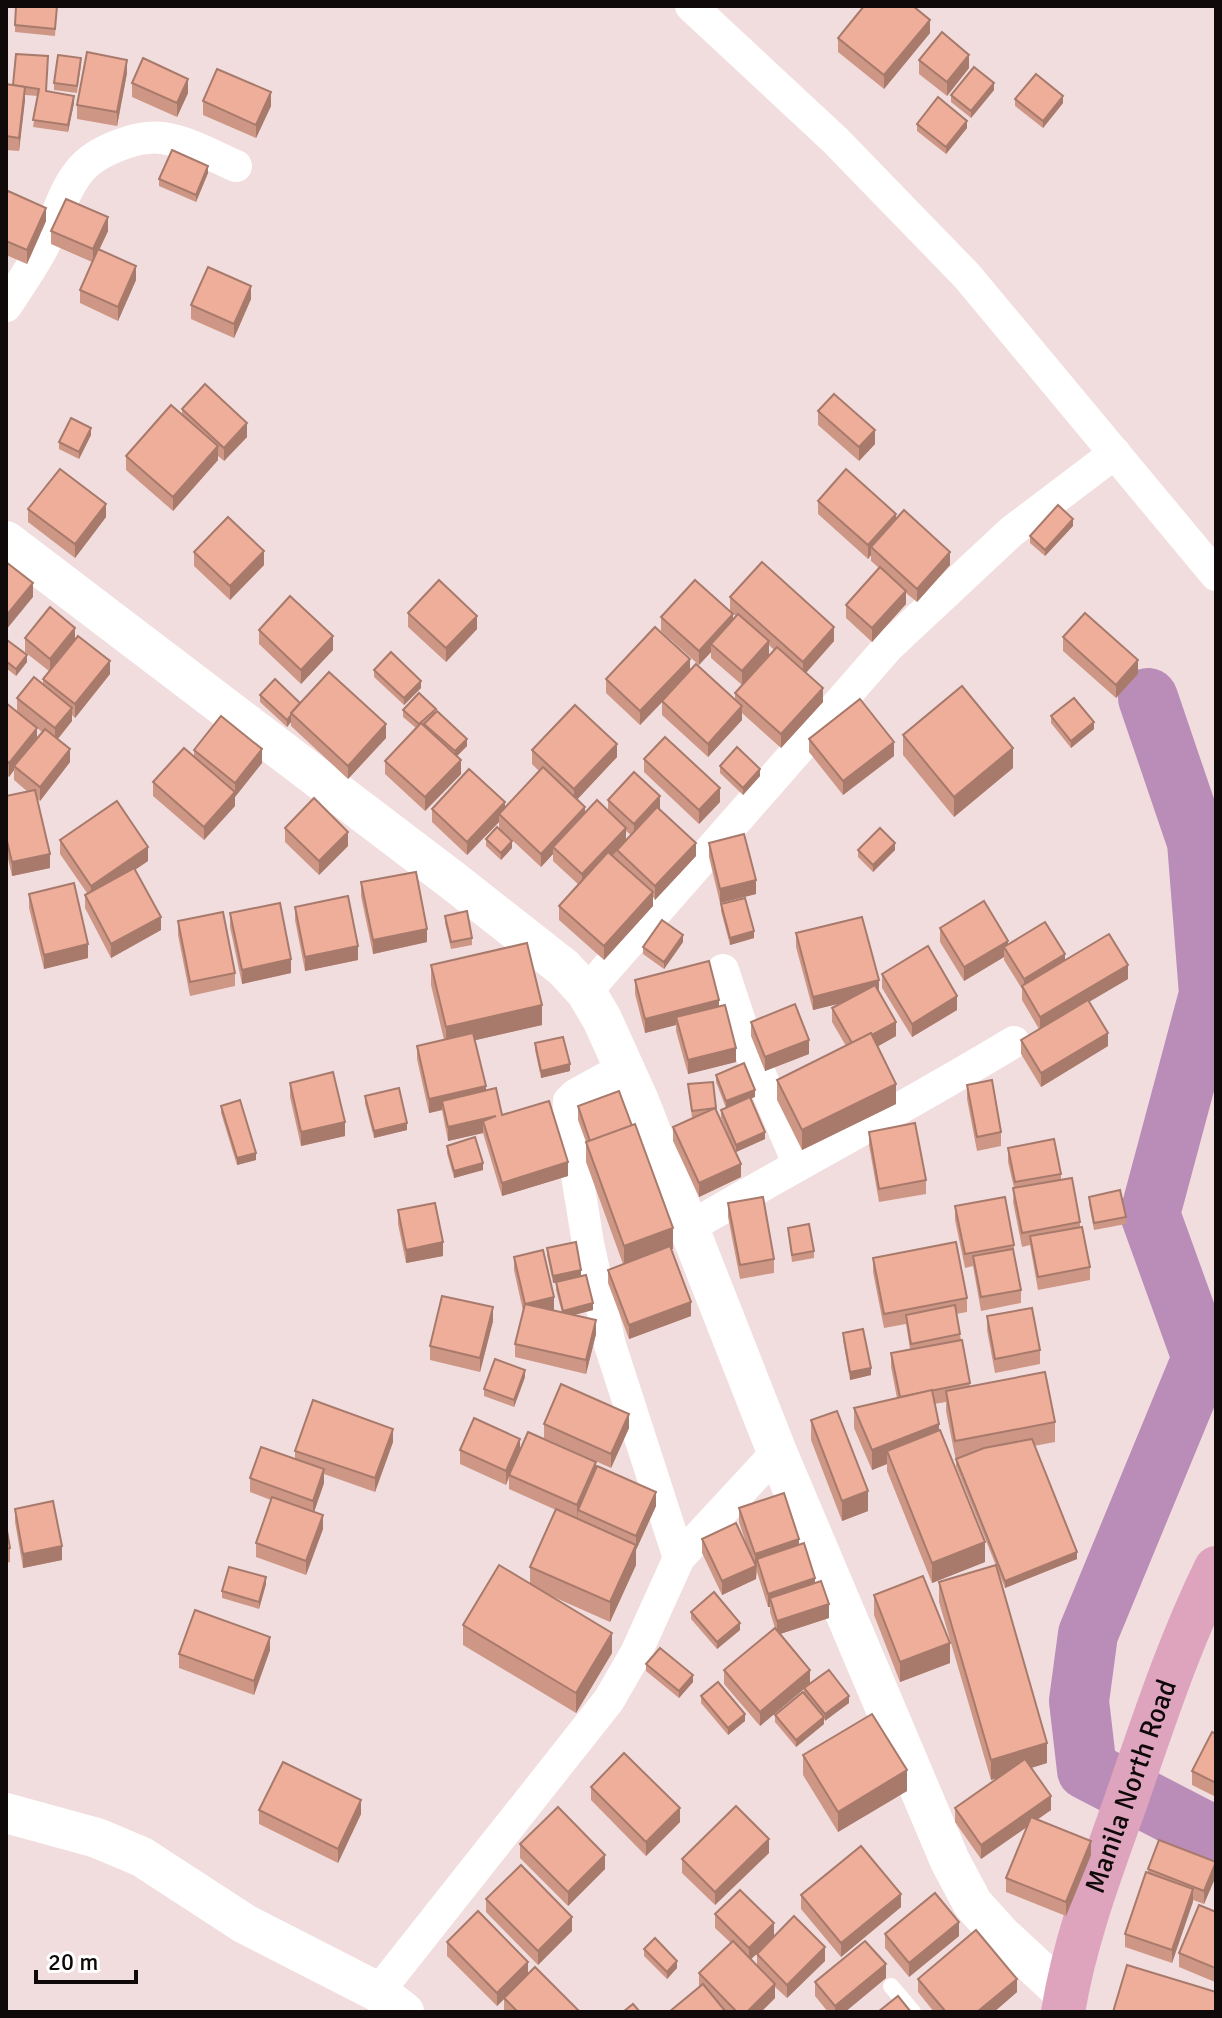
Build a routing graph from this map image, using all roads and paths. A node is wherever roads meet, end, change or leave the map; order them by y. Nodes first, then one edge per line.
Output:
1 (691, 6) edge
2 (236, 166) dead end
3 (6, 306) edge
4 (1115, 453) junction
5 (6, 541) edge
6 (1216, 575) edge
7 (723, 970) dead end
8 (586, 992) junction
9 (1014, 1042) dead end
10 (624, 1068) junction
11 (798, 1163) junction
12 (690, 1227) junction
13 (777, 1452) junction
14 (679, 1558) junction
15 (1216, 1568) edge
16 (6, 1813) edge
17 (891, 1986) dead end
18 (391, 2002) edge
19 (1065, 2004) edge
20 (913, 2012) edge

1 - 4 street
2 - 3 street
4 - 6 street
4 - 8 street
5 - 8 street
7 - 11 street
8 - 10 street
9 - 11 street
10 - 12 street
10 - 14 street
11 - 12 street
12 - 13 street
13 - 14 street
13 - 19 street
14 - 18 street
15 - 19 highway, Manila North Road
16 - 18 street
17 - 20 lane

